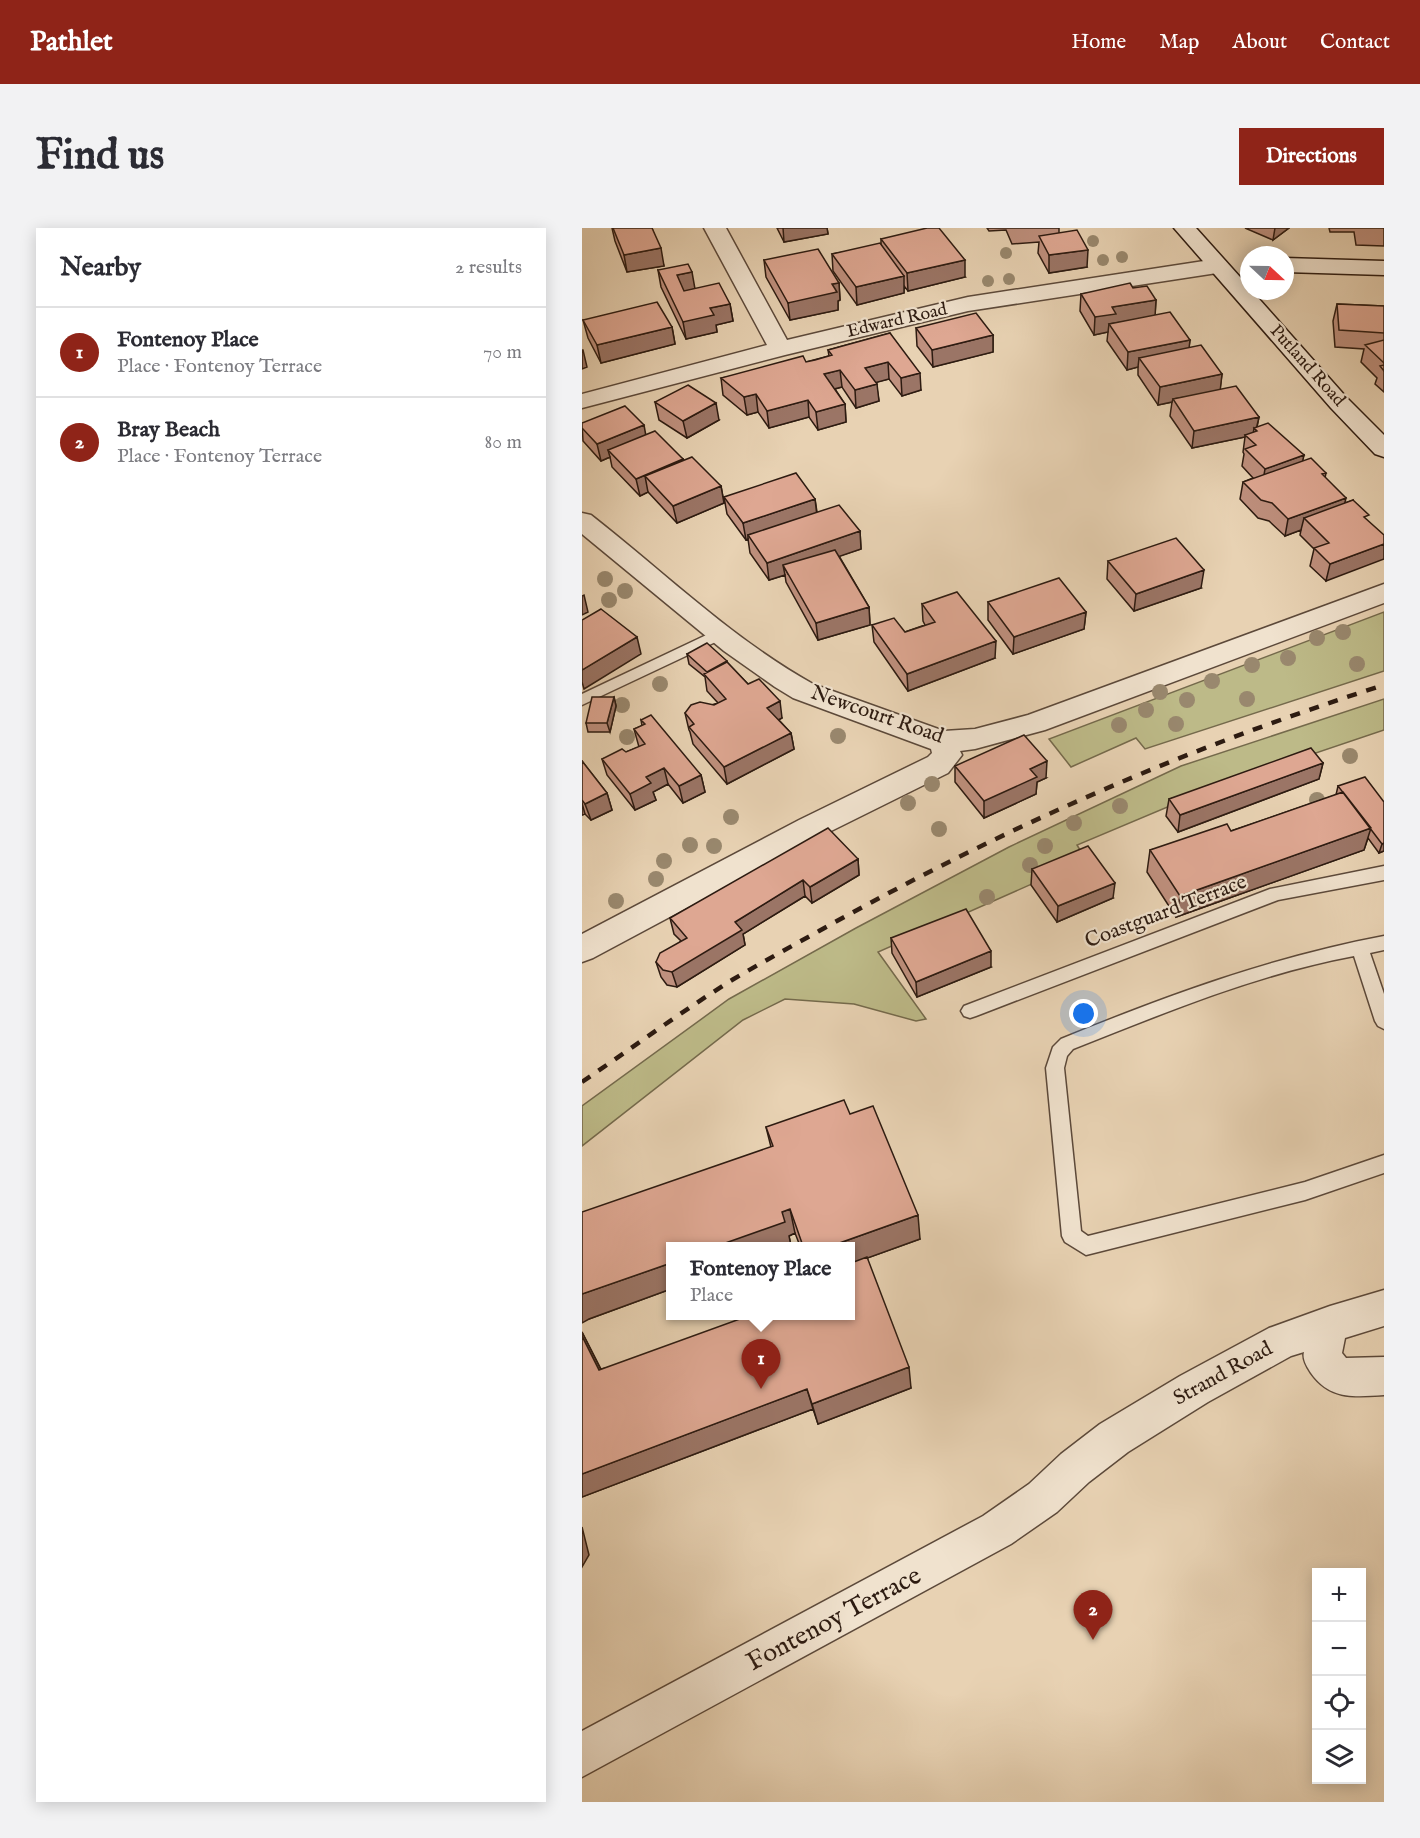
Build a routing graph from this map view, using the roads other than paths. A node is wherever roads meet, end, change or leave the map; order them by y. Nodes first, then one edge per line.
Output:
1 (715, 228) edge
2 (1185, 228) edge
3 (1240, 265) edge
4 (1294, 265) edge
5 (1217, 266) junction
6 (1384, 268) edge
7 (780, 349) junction
8 (582, 400) edge
9 (1384, 449) edge
10 (582, 521) edge
11 (1384, 593) edge
12 (719, 634) junction
13 (582, 700) edge
14 (943, 741) junction
15 (1384, 873) edge
16 (1384, 944) edge
17 (1360, 948) junction
18 (582, 949) edge
19 (970, 1011) dead end
20 (1384, 1021) edge
21 (1380, 1168) edge
22 (1384, 1308) edge
23 (1330, 1324) junction
24 (1384, 1376) edge
25 (1075, 1468) joint
26 (582, 1755) edge

1 - 7 street
2 - 5 street, Putland Road
3 - 5 street, Edward Road
4 - 6 street
5 - 7 street, Edward Road
5 - 9 street, Putland Road
7 - 8 street, Edward Road
10 - 12 street, Newcourt Road
11 - 14 street, Newcourt Road
12 - 13 lane
12 - 14 street, Newcourt Road
14 - 18 street
15 - 19 lane, Coastguard Terrace
16 - 17 lane
17 - 20 lane
17 - 21 lane
22 - 23 street, Strand Road
23 - 24 street
23 - 25 street, Strand Road
25 - 26 street, Fontenoy Terrace

